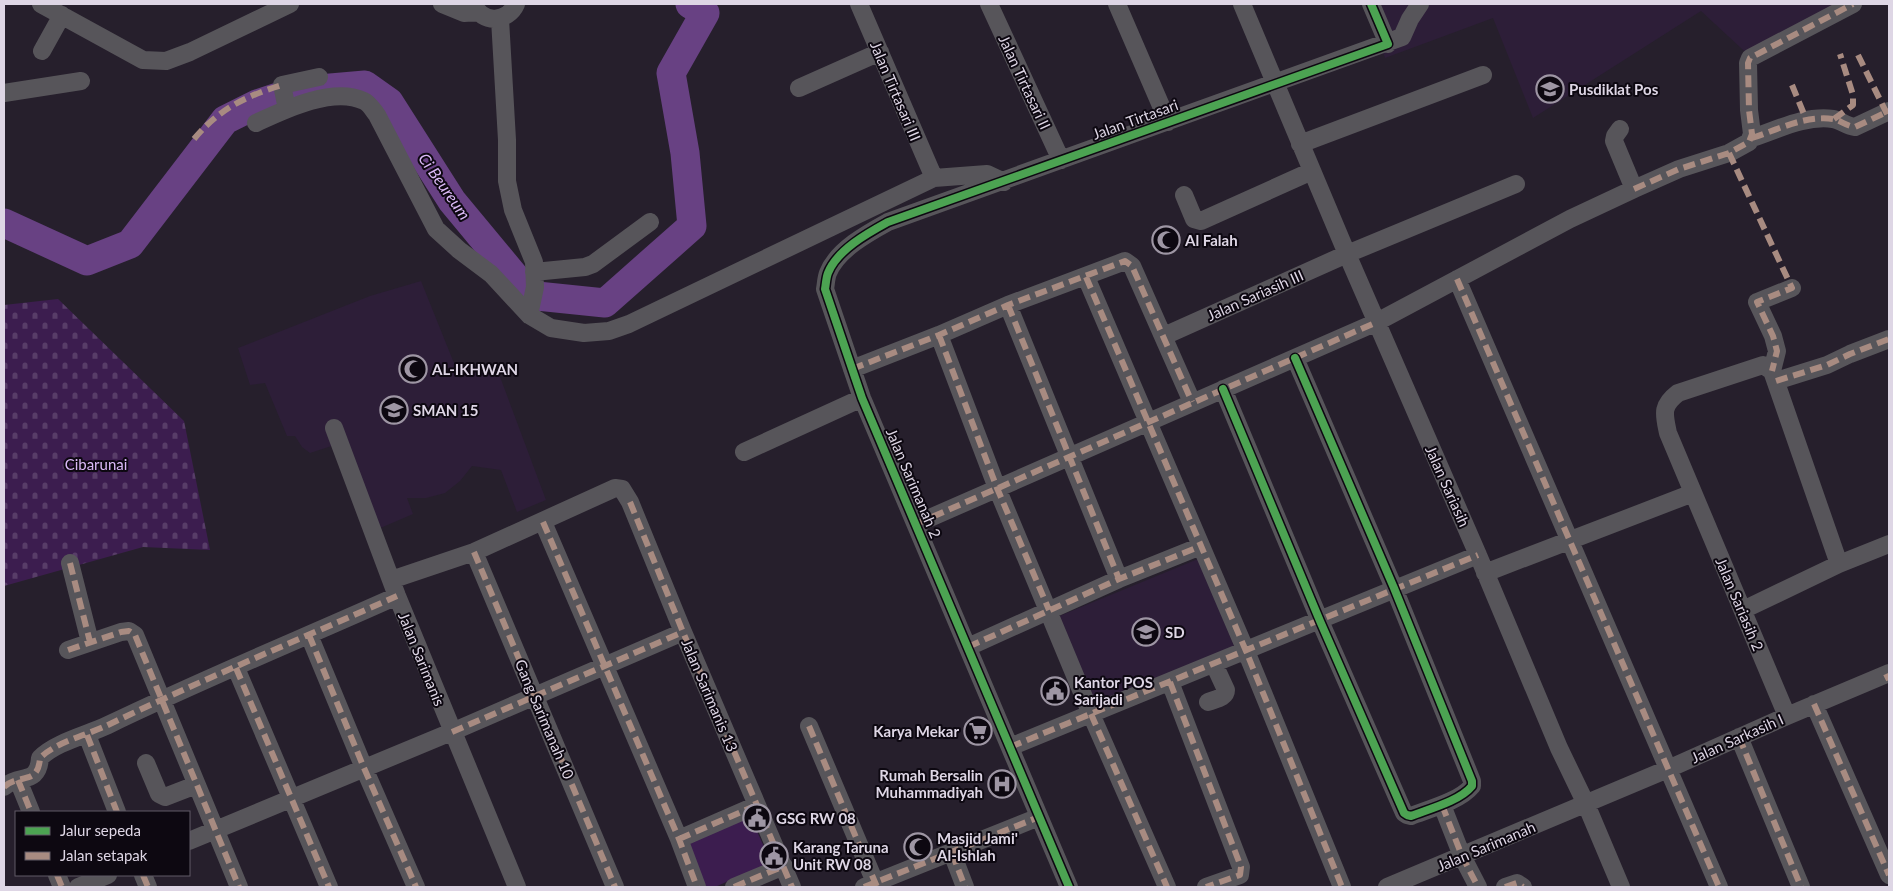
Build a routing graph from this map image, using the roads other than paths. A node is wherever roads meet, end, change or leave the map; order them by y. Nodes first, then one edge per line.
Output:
1 (41, 4) edge
2 (290, 4) edge
3 (442, 4) edge
4 (516, 4) edge
5 (859, 4) edge
6 (989, 4) edge
7 (1117, 4) edge
8 (1242, 4) edge
9 (1371, 4) edge
10 (1420, 4) edge
11 (1852, 4) edge
12 (477, 8) edge
13 (62, 15) junction
14 (500, 19) junction
15 (1388, 44) junction
16 (42, 51) dead end
17 (880, 52) junction
18 (1483, 74) dead end
19 (319, 77) dead end
20 (81, 81) dead end
21 (1276, 83) junction
22 (799, 88) dead end
23 (4, 93) edge
24 (285, 100) junction
25 (1889, 111) edge
26 (1168, 122) junction
27 (256, 123) dead end
28 (1620, 129) dead end
29 (1752, 138) junction
30 (1300, 144) junction
31 (1061, 160) junction
32 (1312, 171) junction
33 (934, 178) junction
34 (1004, 182) junction
35 (1516, 184) dead end
36 (1634, 190) junction
37 (1184, 194) dead end
38 (650, 222) dead end
39 (1347, 254) junction
40 (1086, 277) junction
41 (1456, 279) junction
42 (1792, 288) dead end
43 (533, 294) junction
44 (1008, 305) junction
45 (1376, 322) junction
46 (939, 335) junction
47 (1164, 336) junction
48 (1889, 339) edge
49 (1295, 358) junction
50 (852, 369) junction
51 (1774, 376) junction
52 (1223, 389) junction
53 (862, 398) junction
54 (1192, 402) junction
55 (1148, 422) junction
56 (334, 428) dead end
57 (744, 452) dead end
58 (1068, 456) junction
59 (997, 488) junction
60 (1693, 493) junction
61 (542, 522) junction
62 (916, 524) junction
63 (1571, 540) junction
64 (1889, 544) edge
65 (1201, 546) junction
66 (474, 552) junction
67 (1478, 555) junction
68 (70, 563) dead end
69 (1839, 564) junction
70 (1485, 573) junction
71 (1119, 579) junction
72 (391, 580) junction
73 (1394, 588) junction
74 (397, 596) junction
75 (1049, 610) junction
76 (1743, 610) junction
77 (1320, 621) junction
78 (683, 632) junction
79 (310, 635) junction
80 (90, 642) junction
81 (968, 647) junction
82 (68, 650) dead end
83 (1246, 651) junction
84 (1214, 664) junction
85 (605, 666) junction
86 (236, 668) junction
87 (1888, 676) edge
88 (1170, 682) junction
89 (535, 696) junction
90 (161, 700) junction
91 (1208, 702) dead end
92 (1814, 704) junction
93 (1091, 714) junction
94 (1787, 716) junction
95 (809, 726) dead end
96 (452, 732) junction
97 (87, 736) junction
98 (1739, 737) junction
99 (1010, 747) junction
100 (146, 763) dead end
101 (364, 768) junction
102 (1668, 769) junction
103 (11, 784) edge
104 (196, 785) junction
105 (291, 799) junction
106 (1586, 804) junction
107 (757, 805) junction
108 (1442, 805) junction
109 (30, 811) edge
110 (118, 811) edge
111 (1039, 817) junction
112 (215, 830) junction
113 (679, 839) junction
114 (190, 841) edge
115 (952, 853) junction
116 (1885, 854) edge
117 (1462, 856) junction
118 (784, 866) junction
119 (1889, 875) edge
120 (106, 876) edge
121 (872, 886) edge
122 (78, 887) edge
123 (239, 887) edge
124 (329, 887) edge
125 (416, 887) edge
126 (517, 887) edge
127 (615, 887) edge
128 (698, 887) edge
129 (734, 887) edge
130 (792, 887) edge
131 (965, 887) edge
132 (1069, 887) edge
133 (1167, 887) edge
134 (1209, 887) edge
135 (1342, 887) edge
136 (1387, 887) edge
137 (1478, 887) edge
138 (1505, 887) edge
139 (1523, 887) edge
140 (1622, 887) edge
141 (1719, 887) edge
142 (1801, 887) edge

1 - 13 street
2 - 13 street
3 - 12 street
4 - 14 street
5 - 17 street, Jalan Tirtasari III
6 - 31 street, Jalan Tirtasari II
7 - 26 street
8 - 21 street, Jalan Sariasih
9 - 15 street
10 - 15 street
11 - 29 street
12 - 14 street
13 - 16 street
14 - 43 street
15 - 21 street, Jalan Tirtasari
17 - 22 street
17 - 33 street, Jalan Tirtasari III
18 - 30 street
19 - 24 street
20 - 23 street
21 - 26 street, Jalan Tirtasari
21 - 30 street, Jalan Sariasih
24 - 27 street
24 - 43 street
25 - 29 street
26 - 31 street, Jalan Tirtasari
28 - 36 street
29 - 36 street
30 - 32 street, Jalan Sariasih
31 - 34 street, Jalan Tirtasari
32 - 37 street
32 - 39 street, Jalan Sariasih
33 - 34 street
33 - 43 street
34 - 50 street, Jalan Sarimanah 2
35 - 39 street, Jalan Sariasih III
36 - 41 street
38 - 43 street
39 - 45 street, Jalan Sariasih
39 - 47 street, Jalan Sariasih III
40 - 44 street
40 - 47 street
40 - 55 street
41 - 45 street
41 - 63 street
42 - 51 street
44 - 46 street
44 - 58 street
45 - 49 street
45 - 67 street, Jalan Sariasih
46 - 50 street
46 - 59 street
47 - 54 street
48 - 51 street
49 - 52 street
49 - 73 street
50 - 53 street, Jalan Sarimanah 2
51 - 60 street, Jalan Sariasih 2
51 - 69 street
52 - 54 street
52 - 77 street
53 - 57 street
53 - 62 street, Jalan Sarimanah 2
54 - 55 street
55 - 58 street
55 - 65 street
56 - 72 street, Jalan Sarimanis
58 - 59 street
58 - 71 street
59 - 62 street
59 - 75 street
60 - 63 street
60 - 76 street, Jalan Sariasih 2
61 - 66 street
61 - 78 street, Jalan Sarimanis 13
61 - 85 street
62 - 81 street, Jalan Sarimanah 2
63 - 70 street
63 - 102 street
64 - 69 street
65 - 71 street
65 - 83 street
66 - 72 street
66 - 89 street, Gang Sarimanah 10
67 - 70 street, Jalan Sariasih
67 - 73 street
68 - 80 street
69 - 76 street
70 - 106 street, Jalan Sariasih
71 - 75 street
72 - 74 street, Jalan Sarimanis
73 - 77 street
73 - 108 street
74 - 79 street
74 - 96 street, Jalan Sarimanis
75 - 81 street
75 - 93 street
76 - 94 street, Jalan Sariasih 2
77 - 83 street
77 - 108 street
78 - 85 street
78 - 107 street, Jalan Sarimanis 13
79 - 86 street
79 - 101 street
80 - 82 street
80 - 90 street
81 - 99 street, Jalan Sarimanah 2
83 - 84 street
83 - 135 street
84 - 88 street
84 - 91 street
85 - 89 street
85 - 113 street
86 - 90 street
86 - 105 street
87 - 92 street, Jalan Sarkasih I
88 - 93 street
88 - 134 street
89 - 96 street
89 - 127 street, Gang Sarimanah 10
90 - 97 street
90 - 104 street
92 - 94 street, Jalan Sarkasih I
92 - 116 street
93 - 99 street
93 - 133 street
94 - 98 street, Jalan Sarkasih I
95 - 121 street
96 - 101 street
96 - 126 street, Jalan Sarimanis
97 - 103 street
97 - 110 street
98 - 102 street, Jalan Sarkasih I
98 - 142 street
99 - 111 street, Jalan Sarimanah 2
100 - 104 street
101 - 105 street
101 - 125 street
102 - 106 street, Jalan Sarkasih I
102 - 141 street
103 - 109 street
104 - 112 street
105 - 112 street
105 - 124 street
106 - 117 street, Jalan Sarimanah
106 - 140 street, Jalan Sariasih
107 - 113 street
107 - 118 street, Jalan Sarimanis 13
108 - 117 street
111 - 115 street
111 - 132 street, Jalan Sarimanah 2
112 - 114 street
112 - 123 street
113 - 128 street
115 - 121 street
115 - 131 street
116 - 119 street
117 - 136 street, Jalan Sarimanah
117 - 137 street
118 - 129 street
118 - 130 street, Jalan Sarimanis 13
120 - 122 street
138 - 139 street

